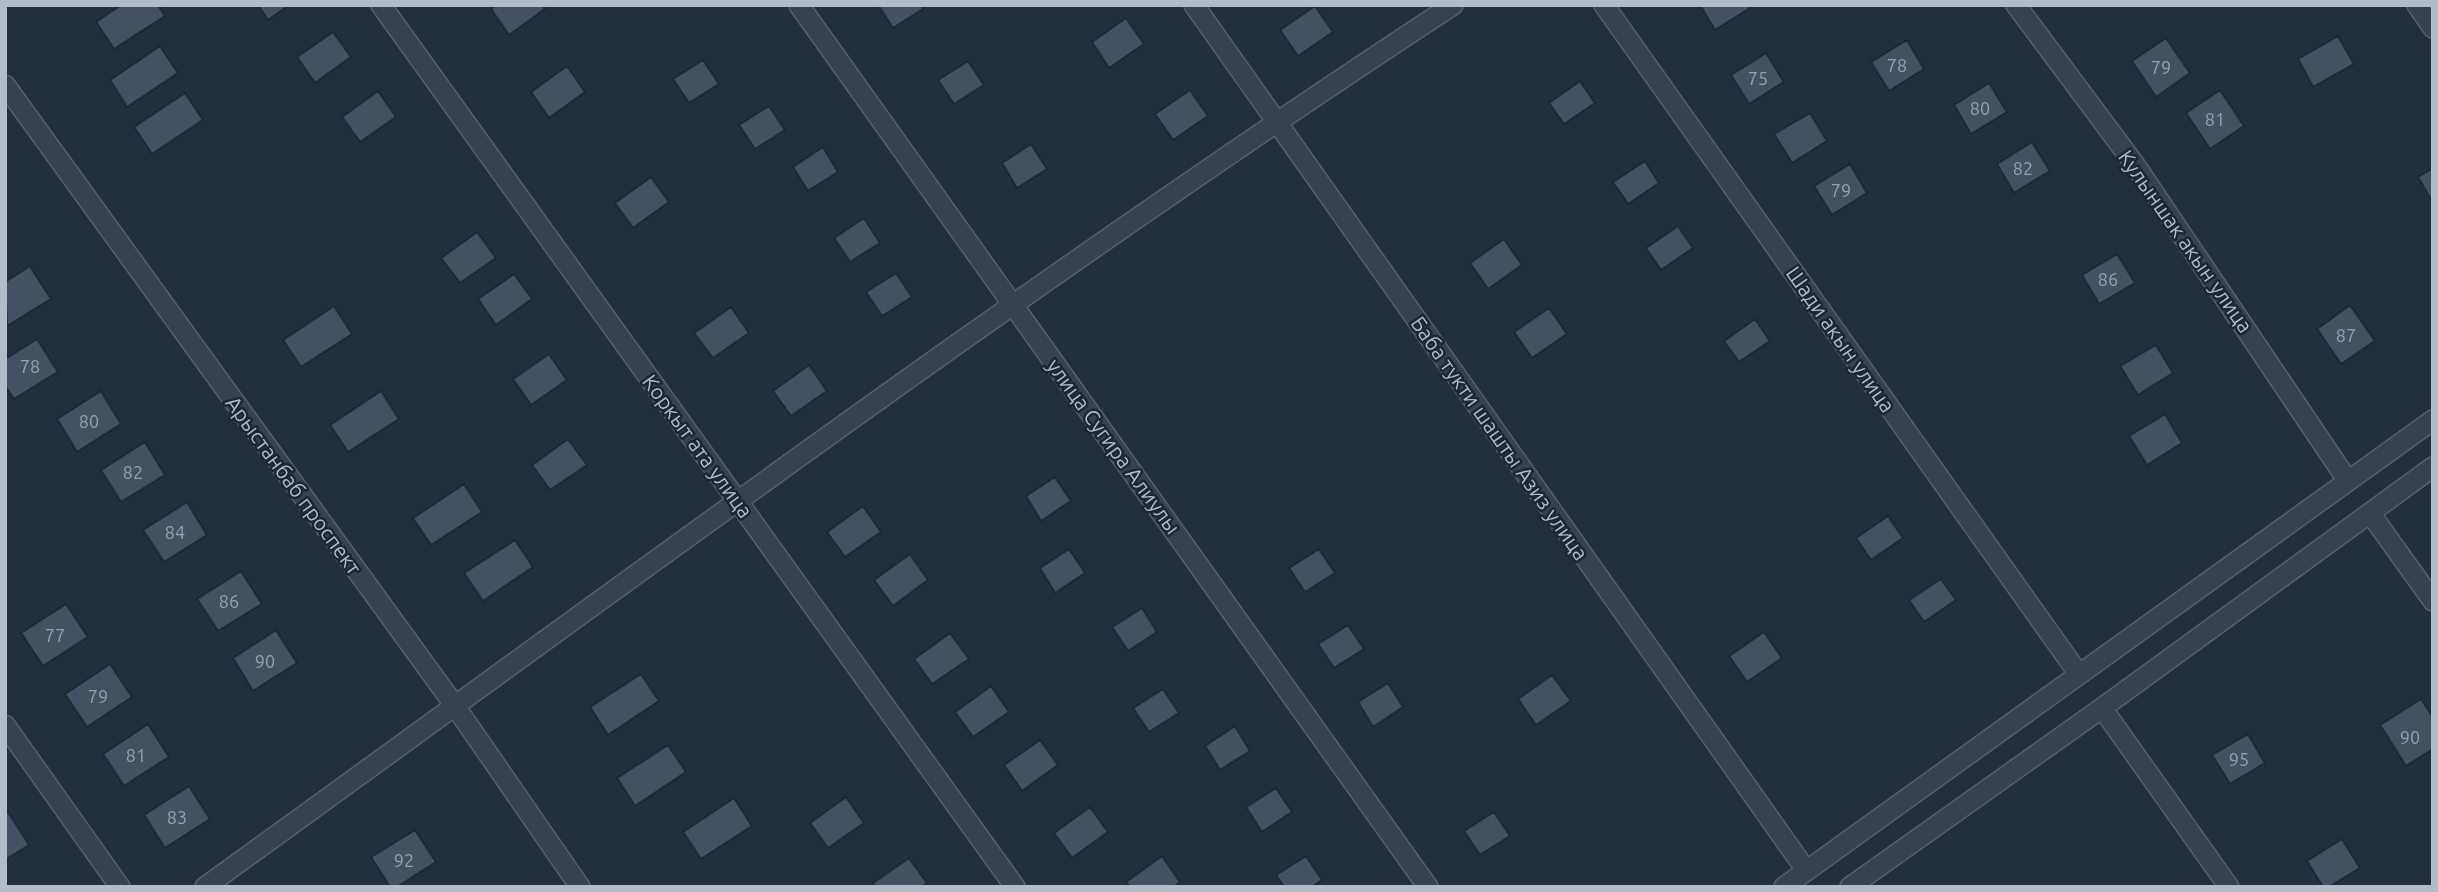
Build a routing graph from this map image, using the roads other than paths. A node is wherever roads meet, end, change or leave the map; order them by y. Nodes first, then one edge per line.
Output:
1 (382, 5) edge
2 (799, 5) edge
3 (1194, 5) edge
4 (1453, 5) edge
5 (1604, 5) edge
6 (2017, 5) edge
7 (2417, 5) edge
8 (2433, 28) edge
9 (5, 85) edge
10 (1276, 121) junction
11 (1013, 305) junction
12 (2433, 420) edge
13 (2433, 467) edge
14 (2348, 481) junction
15 (738, 502) junction
16 (2370, 513) junction
17 (2433, 601) edge
18 (2078, 673) junction
19 (455, 706) junction
20 (2102, 708) junction
21 (5, 725) edge
22 (1806, 870) junction
23 (120, 887) edge
24 (205, 887) edge
25 (580, 887) edge
26 (1015, 887) edge
27 (1428, 887) edge
28 (1784, 887) edge
29 (1850, 887) edge
30 (2229, 887) edge

1 - 15 street, Коркыт ата улица
2 - 11 street, улица Сугира Алиулы
3 - 10 street, Баба тукти шашты Азиз улица
4 - 10 street
5 - 18 street, Шади акын улица
6 - 14 street, Кулыншак акын улица
7 - 8 street
9 - 19 street, Арыстанбаб проспект
10 - 11 street
10 - 22 street, Баба тукти шашты Азиз улица
11 - 15 street
11 - 27 street, улица Сугира Алиулы
12 - 14 street
13 - 16 street
14 - 18 street
15 - 19 street
15 - 26 street, Коркыт ата улица
16 - 17 street
16 - 20 street
18 - 22 street
19 - 24 street
19 - 25 street, Арыстанбаб проспект
20 - 29 street
20 - 30 street
21 - 23 street
22 - 28 street

